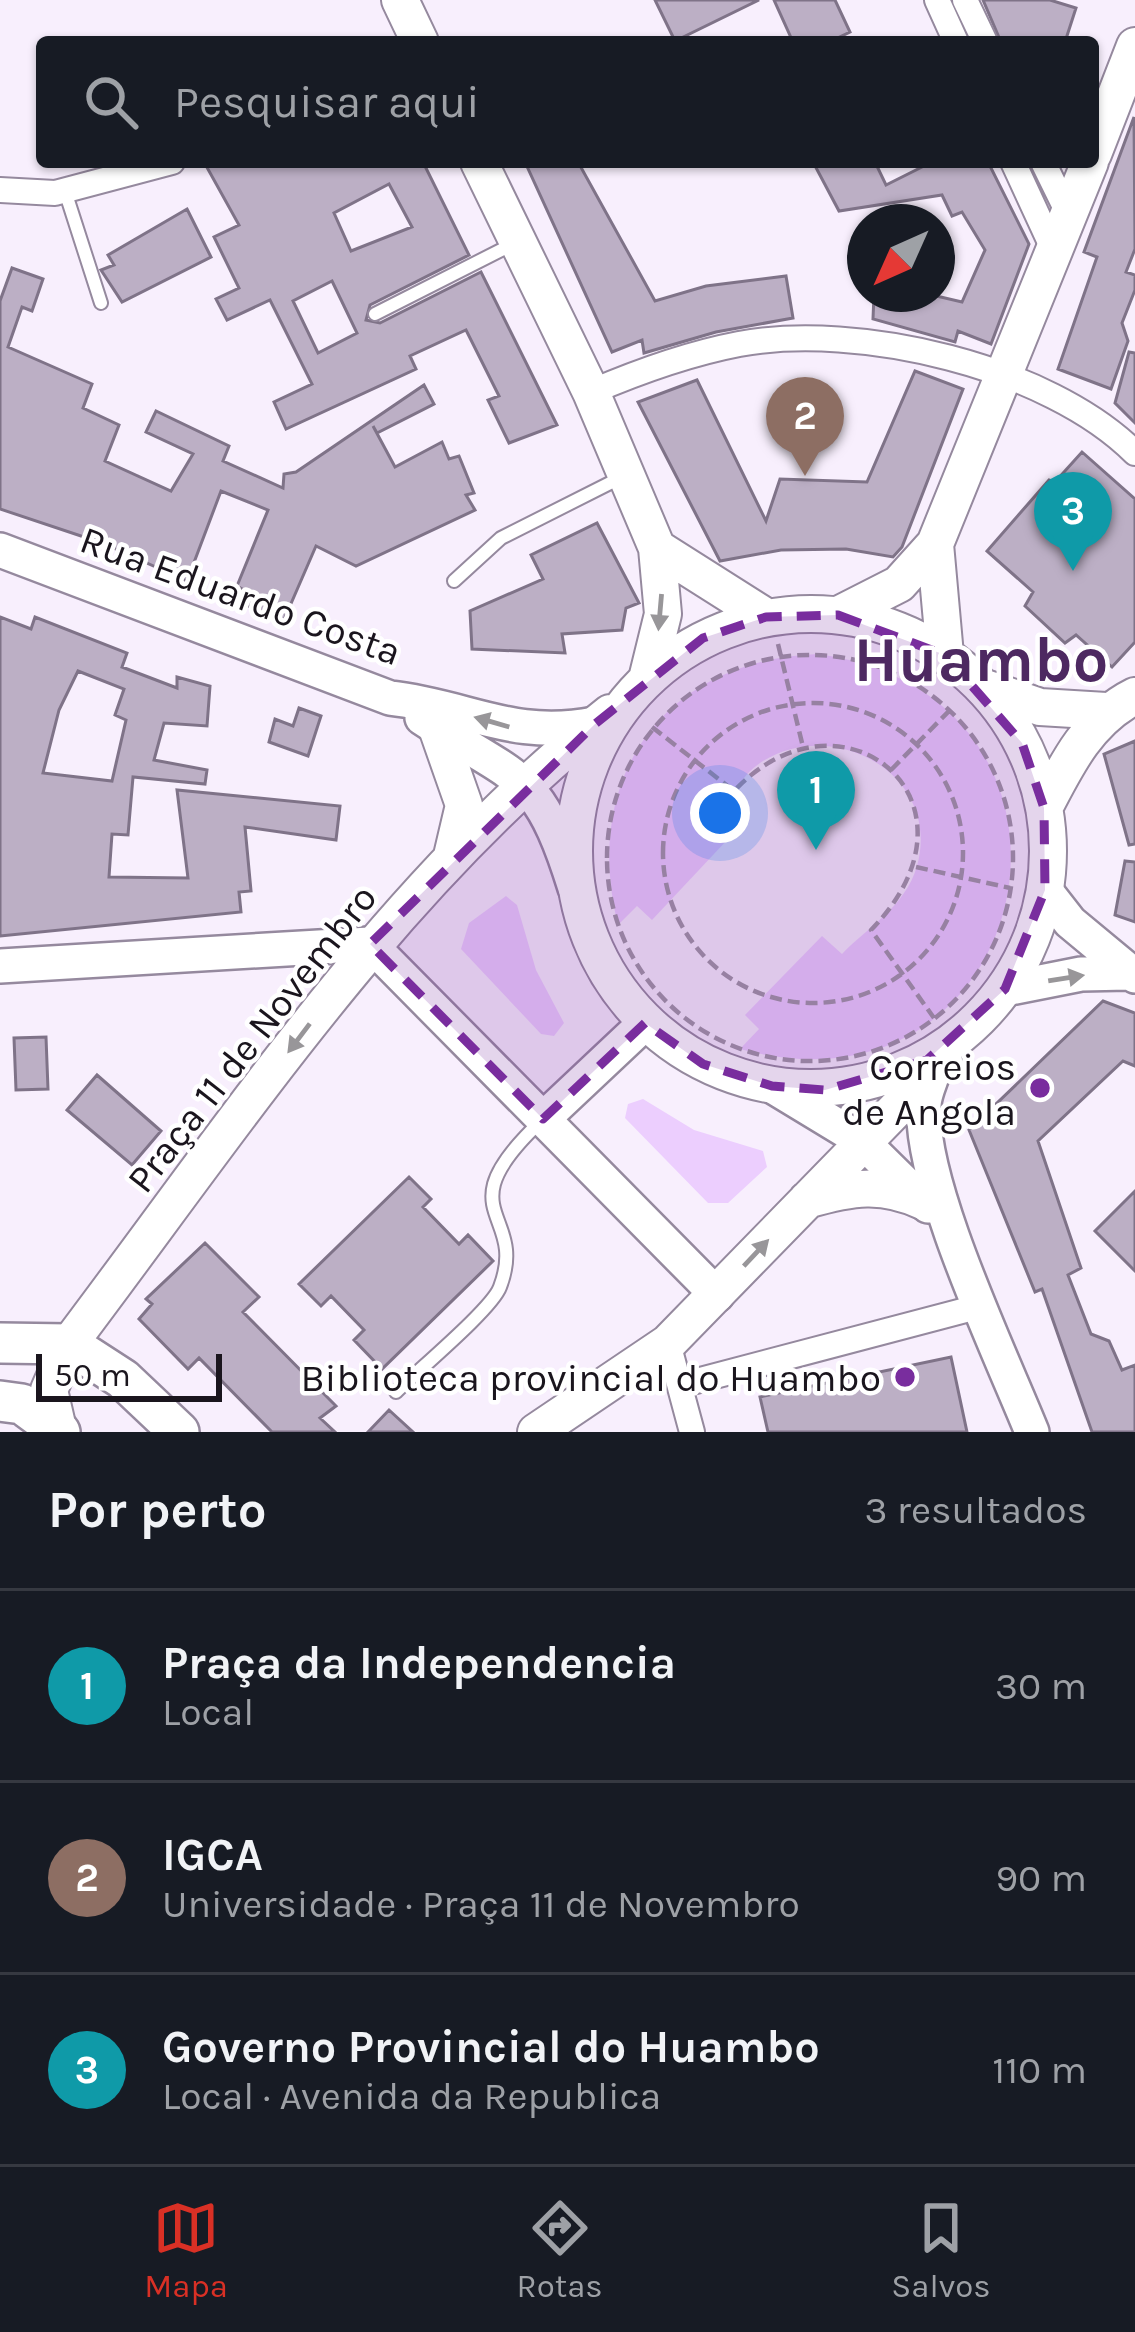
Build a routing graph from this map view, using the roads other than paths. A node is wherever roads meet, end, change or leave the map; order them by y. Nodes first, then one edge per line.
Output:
1 (400, 0) edge
2 (937, 0) edge
3 (964, 0) edge
4 (414, 36) edge
5 (953, 36) edge
6 (982, 36) edge
7 (1135, 46) edge
8 (1099, 139) edge
9 (150, 168) edge
10 (482, 168) edge
11 (1016, 168) edge
12 (1046, 168) edge
13 (1088, 168) edge
14 (0, 190) edge
15 (65, 191) junction
16 (1069, 215) junction
17 (518, 242) junction
18 (1055, 253) junction
19 (101, 303) dead end
20 (375, 314) dead end
21 (1001, 373) junction
22 (591, 392) junction
23 (1135, 453) edge
24 (626, 475) junction
25 (935, 544) junction
26 (657, 548) junction
27 (0, 550) edge
28 (454, 581) dead end
29 (838, 615) junction
30 (766, 617) junction
31 (945, 656) junction
32 (648, 675) junction
33 (982, 687) junction
34 (390, 698) junction
35 (1120, 704) edge
36 (609, 714) junction
37 (437, 728) junction
38 (526, 785) junction
39 (1044, 808) junction
40 (451, 860) junction
41 (574, 888) junction
42 (1029, 890) junction
43 (370, 944) junction
44 (0, 966) edge
45 (1131, 975) edge
46 (1005, 989) junction
47 (645, 1023) junction
48 (970, 1029) junction
49 (934, 1070) junction
50 (772, 1086) junction
51 (543, 1119) junction
52 (861, 1140) junction
53 (803, 1201) junction
54 (925, 1202) junction
55 (960, 1251) junction
56 (717, 1295) junction
57 (981, 1306) junction
58 (0, 1343) edge
59 (668, 1343) junction
60 (70, 1344) junction
61 (681, 1385) junction
62 (396, 1392) dead end
63 (0, 1401) edge
64 (59, 1431) edge
65 (179, 1432) edge
66 (536, 1432) edge
67 (692, 1432) edge
68 (1032, 1432) edge

1 - 4 main road
2 - 5 street
3 - 6 street
7 - 8 main road
9 - 15 street
10 - 17 main road
11 - 18 street
12 - 16 street
13 - 16 main road
14 - 15 street
15 - 19 lane
16 - 18 main road
17 - 20 lane
17 - 22 main road
18 - 21 main road
21 - 22 street
21 - 23 street
21 - 25 main road
22 - 24 main road
24 - 26 main road
24 - 28 lane
25 - 29 main road
25 - 31 main road
26 - 30 main road
26 -> 32 main road
27 - 34 street, Rua Eduardo Costa
29 - 30 main road, Praça 11 de Novembro
29 - 31 main road, Praça 11 de Novembro
30 - 32 main road, Praça 11 de Novembro
31 - 33 main road, Praça 11 de Novembro
32 - 36 main road, Praça 11 de Novembro
33 - 35 main road
33 - 39 main road, Praça 11 de Novembro
36 -> 34 street, Rua Eduardo Costa
34 - 37 street
35 - 39 main road
36 - 38 main road, Praça 11 de Novembro
36 - 41 main road, Praça 11 de Novembro
37 - 38 street
37 - 40 main road
38 - 40 main road, Praça 11 de Novembro
38 - 41 street
39 - 42 main road, Praça 11 de Novembro
40 - 43 main road, Praça 11 de Novembro
41 - 47 main road, Praça 11 de Novembro
42 - 45 street
42 - 46 main road, Praça 11 de Novembro
43 - 44 street
43 - 51 street
43 -> 60 main road, Praça 11 de Novembro
46 -> 45 street
46 - 48 main road, Praça 11 de Novembro
47 - 50 main road, Praça 11 de Novembro
47 - 51 street
48 - 49 main road, Praça 11 de Novembro
48 - 50 main road, Praça 11 de Novembro
49 - 52 main road, Praça 11 de Novembro
49 - 55 street
50 - 52 street
51 - 56 street
51 - 62 lane
52 - 53 main road, Praça 11 de Novembro
52 - 54 street
53 - 54 main road
56 -> 53 main road, Praça 11 de Novembro
54 - 55 street
55 - 57 street
56 - 59 main road, Praça 11 de Novembro
57 - 61 street
57 - 68 street
58 - 60 main road
59 - 61 street
59 - 66 main road, Praça 11 de Novembro
60 - 64 main road, Praça 11 de Novembro
60 - 65 main road
61 - 67 street
63 - 64 main road

